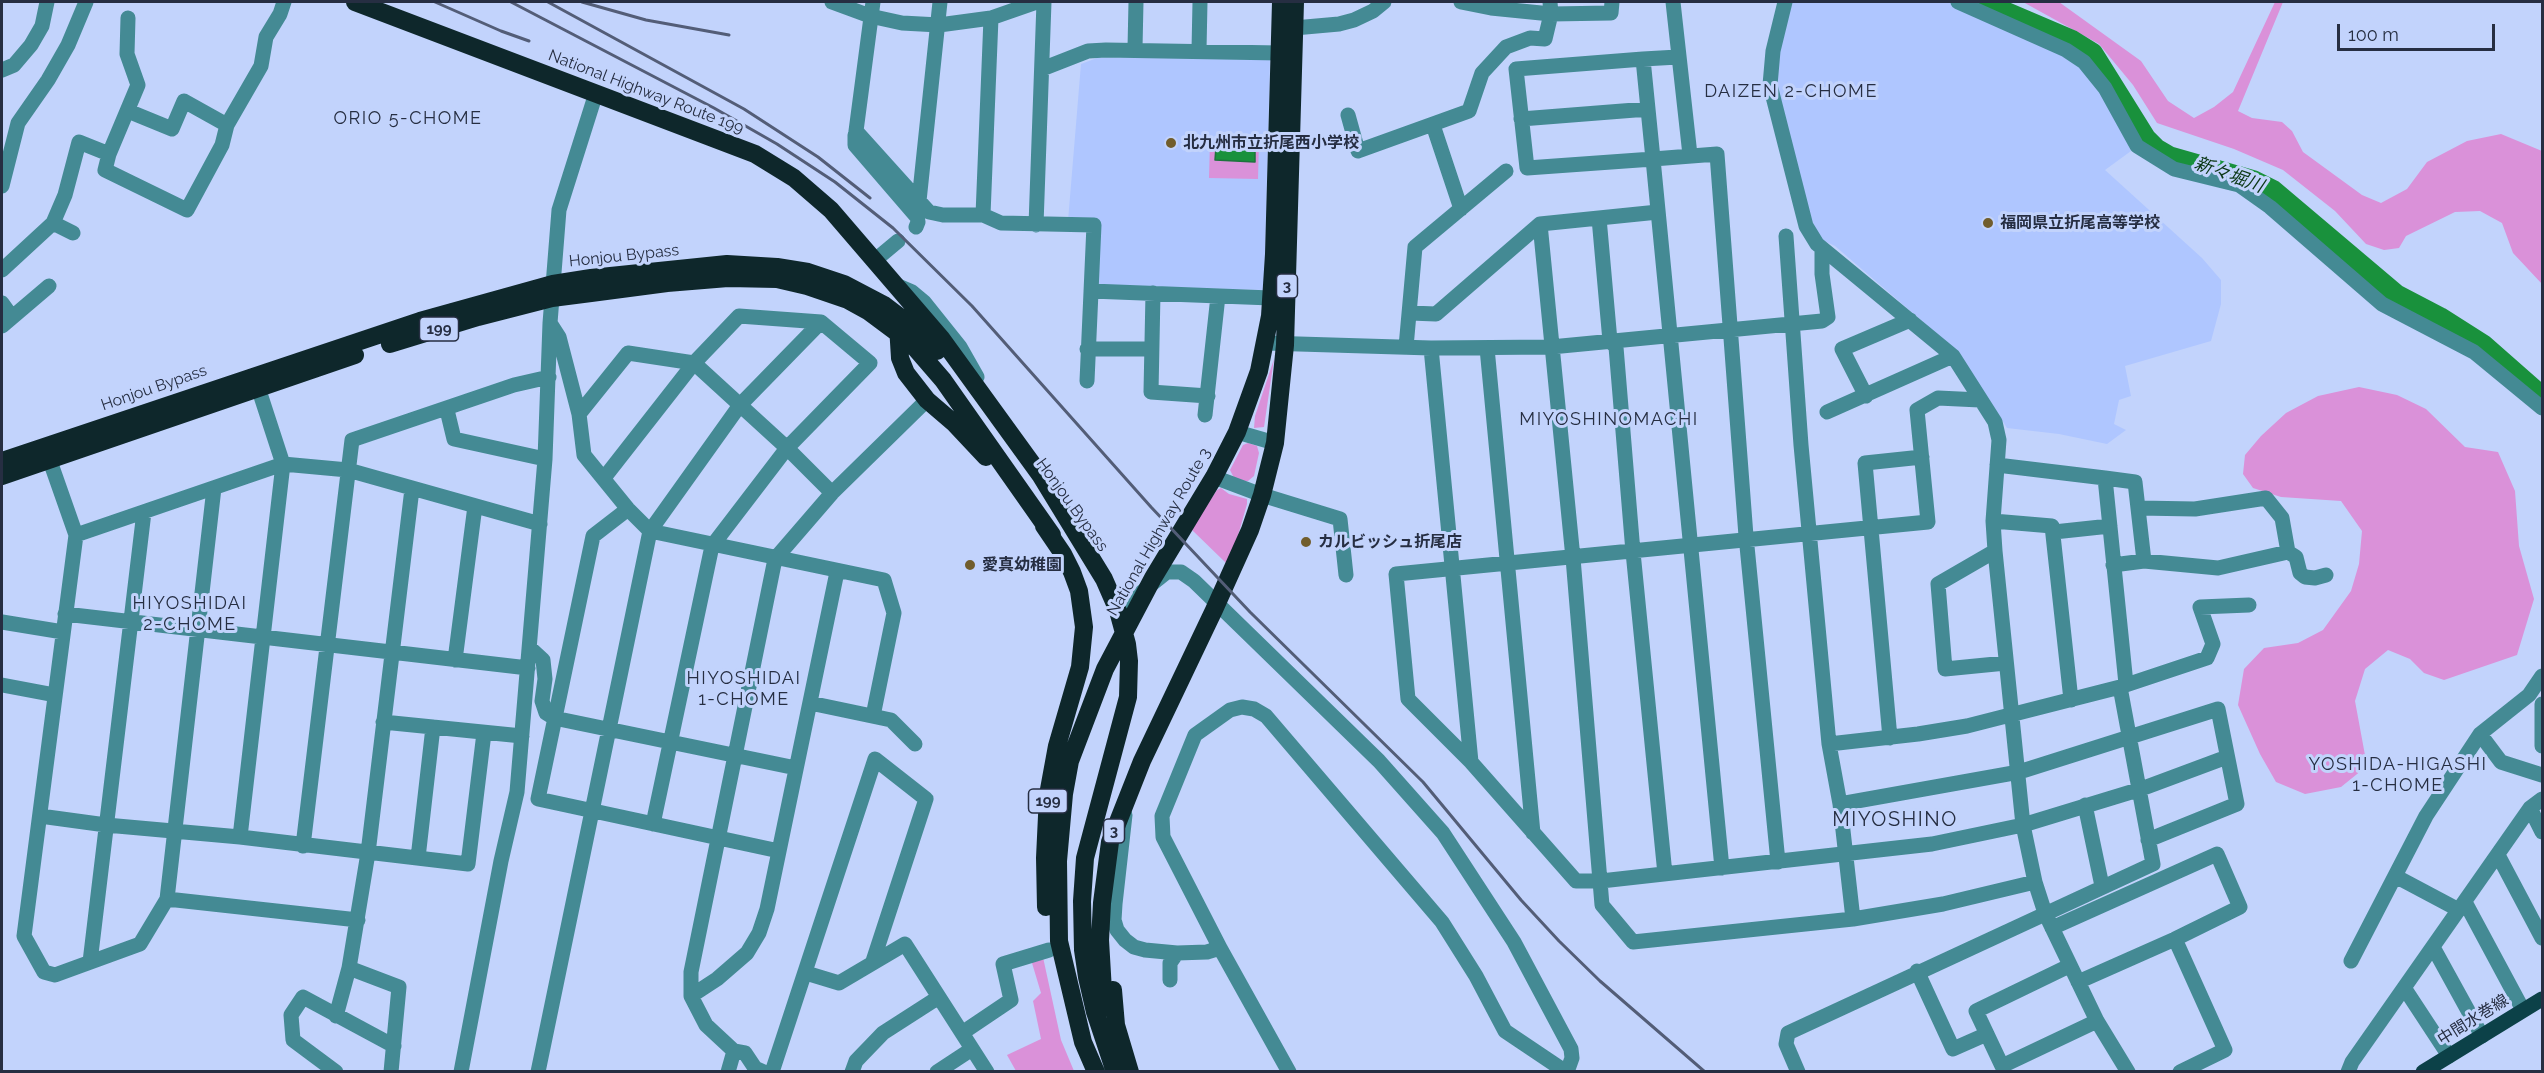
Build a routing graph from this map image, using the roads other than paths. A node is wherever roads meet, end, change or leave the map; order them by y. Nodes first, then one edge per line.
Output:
1 (47, 2) edge
2 (86, 2) edge
3 (284, 2) edge
4 (355, 2) edge
5 (832, 2) edge
6 (940, 2) edge
7 (1037, 2) edge
8 (1044, 2) edge
9 (1136, 2) edge
10 (1200, 2) edge
11 (1281, 2) edge
12 (1295, 2) edge
13 (1384, 2) edge
14 (1461, 2) edge
15 (1673, 2) edge
16 (1785, 2) edge
17 (1958, 2) edge
18 (1614, 5) edge
19 (1551, 8) edge
20 (872, 9) edge
21 (128, 18) dead end
22 (991, 18) junction
23 (939, 25) junction
24 (1287, 29) junction
25 (1135, 48) junction
26 (1199, 50) junction
27 (1280, 53) junction
28 (1678, 57) junction
29 (1643, 59) junction
30 (1042, 69) junction
31 (2, 70) edge
32 (596, 93) junction
33 (1648, 109) junction
34 (128, 111) junction
35 (1348, 115) dead end
36 (1521, 118) junction
37 (18, 123) junction
38 (227, 125) junction
39 (1433, 125) junction
40 (856, 131) junction
41 (2, 135) edge
42 (110, 153) junction
43 (1690, 155) junction
44 (1653, 159) junction
45 (1506, 171) dead end
46 (2, 186) edge
47 (919, 201) junction
48 (1461, 209) junction
49 (1658, 212) junction
50 (983, 215) junction
51 (1599, 218) junction
52 (53, 223) junction
53 (1540, 224) junction
54 (1036, 225) junction
55 (915, 227) dead end
56 (73, 233) dead end
57 (1786, 236) dead end
58 (898, 241) dead end
59 (1822, 248) junction
60 (874, 261) junction
61 (2, 270) edge
62 (889, 279) junction
63 (49, 286) dead end
64 (552, 291) junction
65 (1091, 291) junction
66 (1153, 293) junction
67 (1218, 296) junction
68 (1271, 298) junction
69 (2, 303) edge
70 (1410, 313) junction
71 (1910, 320) junction
72 (7, 321) edge
73 (820, 322) junction
74 (1794, 322) junction
75 (550, 323) junction
76 (1730, 328) junction
77 (1670, 334) junction
78 (907, 335) junction
79 (1610, 341) junction
80 (1266, 343) junction
81 (1285, 345) junction
82 (1551, 346) junction
83 (1406, 347) junction
84 (1431, 348) junction
85 (1487, 348) junction
86 (1087, 349) junction
87 (1151, 350) junction
88 (1953, 356) junction
89 (694, 363) junction
90 (549, 377) junction
91 (1087, 381) dead end
92 (256, 382) junction
93 (1208, 396) junction
94 (1866, 396) junction
95 (927, 400) junction
96 (1980, 400) junction
97 (740, 405) junction
98 (2542, 408) edge
99 (447, 410) junction
100 (1827, 412) dead end
101 (579, 414) junction
102 (1205, 415) dead end
103 (1237, 432) junction
104 (1275, 443) junction
105 (787, 448) junction
106 (1922, 457) junction
107 (545, 459) junction
108 (50, 460) junction
109 (2, 461) edge
110 (282, 464) junction
111 (1997, 465) junction
112 (348, 470) junction
113 (2, 476) edge
114 (1214, 477) junction
115 (604, 478) junction
116 (2105, 478) junction
117 (214, 488) junction
118 (412, 489) junction
119 (832, 493) junction
120 (1262, 495) junction
121 (475, 506) junction
122 (2139, 508) junction
123 (628, 509) junction
124 (144, 512) junction
125 (1993, 521) junction
126 (540, 524) junction
127 (2110, 526) junction
128 (1871, 528) junction
129 (650, 531) junction
130 (2054, 532) junction
131 (76, 535) junction
132 (1052, 535) junction
133 (1809, 535) junction
134 (1749, 541) junction
135 (712, 546) junction
136 (1690, 546) junction
137 (1995, 551) junction
138 (1633, 552) junction
139 (2288, 552) junction
140 (1573, 558) junction
141 (775, 559) junction
142 (2144, 561) junction
143 (1509, 564) junction
144 (2113, 565) junction
145 (1452, 569) junction
146 (837, 572) junction
147 (1346, 575) dead end
148 (2326, 575) dead end
149 (2249, 605) dead end
150 (1118, 611) junction
151 (65, 614) junction
152 (132, 621) junction
153 (2, 622) edge
154 (198, 630) junction
155 (63, 632) junction
156 (262, 638) junction
157 (327, 646) junction
158 (530, 648) junction
159 (392, 653) junction
160 (455, 660) junction
161 (2006, 663) junction
162 (528, 668) junction
163 (2542, 676) edge
164 (2, 686) edge
165 (2123, 686) junction
166 (55, 695) junction
167 (2071, 700) junction
168 (810, 703) junction
169 (2542, 704) edge
170 (1169, 705) junction
171 (1124, 715) junction
172 (2014, 715) junction
173 (873, 716) junction
174 (554, 718) junction
175 (384, 722) junction
176 (433, 727) junction
177 (610, 730) junction
178 (484, 734) junction
179 (2480, 734) junction
180 (522, 736) junction
181 (2130, 736) junction
182 (1890, 738) junction
183 (672, 744) junction
184 (915, 744) dead end
185 (1829, 744) junction
186 (2542, 746) edge
187 (733, 755) junction
188 (2227, 757) junction
189 (1471, 762) junction
190 (796, 768) junction
191 (2019, 772) junction
192 (2542, 775) edge
193 (2141, 789) junction
194 (1840, 804) junction
195 (2536, 804) edge
196 (2085, 805) junction
197 (592, 812) junction
198 (1125, 815) junction
199 (40, 816) junction
200 (106, 825) junction
201 (653, 825) junction
202 (2023, 825) junction
203 (175, 832) junction
204 (1533, 832) junction
205 (2542, 832) edge
206 (240, 837) junction
207 (718, 838) junction
208 (2148, 840) junction
209 (303, 846) junction
210 (779, 851) junction
211 (368, 853) junction
212 (1845, 854) junction
213 (2498, 855) junction
214 (418, 858) junction
215 (1778, 862) junction
216 (1722, 868) junction
217 (1665, 874) junction
218 (2395, 876) junction
219 (1601, 881) junction
220 (2035, 882) junction
221 (2103, 886) junction
222 (167, 899) junction
223 (2462, 906) junction
224 (2045, 913) junction
225 (1853, 919) junction
226 (358, 920) junction
227 (2052, 928) junction
228 (2542, 938) edge
229 (2175, 939) junction
230 (2433, 947) junction
231 (1220, 948) junction
232 (1049, 950) junction
233 (1177, 953) junction
234 (873, 961) junction
235 (2351, 961) dead end
236 (90, 962) junction
237 (2069, 966) junction
238 (1101, 967) junction
239 (349, 968) junction
240 (1917, 971) junction
241 (806, 973) junction
242 (1170, 980) dead end
243 (2078, 982) junction
244 (2405, 989) junction
245 (691, 996) junction
246 (939, 997) junction
247 (2542, 999) edge
248 (2523, 1010) junction
249 (336, 1016) junction
250 (2097, 1021) junction
251 (962, 1033) junction
252 (1118, 1033) junction
253 (1987, 1034) junction
254 (2482, 1036) junction
255 (394, 1046) junction
256 (972, 1049) junction
257 (734, 1051) junction
258 (2449, 1056) junction
259 (336, 1071) edge
260 (391, 1071) edge
261 (461, 1071) edge
262 (538, 1071) edge
263 (728, 1071) edge
264 (764, 1071) edge
265 (772, 1071) edge
266 (852, 1071) edge
267 (937, 1071) edge
268 (987, 1071) edge
269 (1084, 1071) edge
270 (1096, 1071) edge
271 (1116, 1071) edge
272 (1130, 1071) edge
273 (1136, 1071) edge
274 (1289, 1071) edge
275 (1566, 1071) edge
276 (1798, 1071) edge
277 (2128, 1071) edge
278 (2180, 1071) edge
279 (2348, 1071) edge
280 (2423, 1071) edge

1 - 31 street
2 - 37 street
3 - 38 street
4 - 32 highway, National Highway Route 199 / 199
5 - 20 street
6 - 23 street
7 - 22 street
8 - 30 street
9 - 25 street
10 - 26 street
11 - 24 highway, National Highway Route 3 / 3
12 - 24 highway, National Highway Route 3 / 3
13 - 24 street
14 - 19 street
15 - 28 street
16 - 59 street
17 - 98 street
18 - 19 street
19 - 39 street
20 - 23 street
20 - 40 street
21 - 34 street
22 - 23 street
22 - 50 street
23 - 47 street
24 - 27 highway, National Highway Route 3 / 3
24 - 81 highway, National Highway Route 3 / 3
25 - 26 street
25 - 30 street
26 - 27 street
27 - 68 highway, National Highway Route 3 / 3
28 - 29 street
28 - 43 street
29 - 33 street
29 - 36 street
30 - 54 street
32 - 60 highway, National Highway Route 199 / 199
32 - 64 street
33 - 36 street
33 - 44 street
34 - 38 street
34 - 42 street
35 - 39 street
36 - 44 street
37 - 41 street
37 - 46 street
38 - 42 street
39 - 48 street
40 - 47 street
40 - 55 street
42 - 52 street
43 - 44 street
43 - 76 street
44 - 49 street
45 - 48 street
47 - 50 street
48 - 70 street
49 - 51 street
49 - 77 street
50 - 54 street
51 - 53 street
51 - 79 street
52 - 56 street
52 - 61 street
53 - 70 street
53 - 82 street
54 - 65 street
57 - 74 street
58 - 60 street
59 - 71 street
59 - 74 street
60 - 62 highway, National Highway Route 199 / 199
62 - 78 highway, National Highway Route 199 / 199
62 - 150 highway, National Highway Route 199 / 199
63 - 72 street
64 - 75 street
64 - 78 highway, Honjou Bypass / 199
64 - 92 highway, Honjou Bypass / 199
65 - 66 street
65 - 86 street
66 - 67 street
66 - 87 street
67 - 68 street
67 - 93 street
68 - 80 highway, National Highway Route 3 / 3
69 - 72 street
70 - 83 street
71 - 88 street
71 - 94 street
73 - 89 street
73 - 97 street
73 - 105 street
74 - 76 street
74 - 133 street
75 - 90 street
75 - 101 street
76 - 77 street
76 - 134 street
77 - 79 street
77 - 136 street
78 - 95 highway, National Highway Route 199 / 199
78 - 132 highway, Honjou Bypass / 199
78 - 150 highway, Honjou Bypass / 199
79 - 82 street
79 - 138 street
80 - 81 street
80 - 103 highway, National Highway Route 3 / 3
81 - 83 street
81 - 104 highway, National Highway Route 3 / 3
82 - 85 street
82 - 140 street
83 - 84 street
84 - 85 street
84 - 145 street
85 - 143 street
86 - 87 street
86 - 91 street
87 - 93 street
88 - 94 street
88 - 96 street
89 - 97 street
89 - 101 street
89 - 115 street
90 - 99 street
90 - 107 street
92 - 108 highway, Honjou Bypass / 199
92 - 109 highway, Honjou Bypass / 199
92 - 110 street
93 - 102 street
94 - 100 street
95 - 119 street
95 - 132 highway, National Highway Route 199 / 199
96 - 106 street
96 - 111 street
97 - 105 street
97 - 129 street
99 - 107 street
99 - 112 street
101 - 115 street
103 - 104 street
103 - 114 highway, National Highway Route 3 / 3
104 - 120 highway, National Highway Route 3 / 3
105 - 119 street
105 - 135 street
106 - 128 street
106 - 128 street
107 - 126 street
108 - 113 highway, Honjou Bypass / 199
108 - 131 street
110 - 112 street
110 - 117 street
110 - 156 street
111 - 116 street
111 - 125 street
112 - 118 street
112 - 157 street
114 - 120 street
114 - 270 highway, National Highway Route 3 / 3
115 - 123 street
116 - 122 street
116 - 127 street
117 - 124 street
117 - 154 street
118 - 121 street
118 - 159 street
119 - 141 street
120 - 147 street
120 - 170 highway, National Highway Route 3 / 3
121 - 126 street
121 - 160 street
122 - 139 street
122 - 142 street
123 - 129 street
123 - 174 street
124 - 131 street
124 - 152 street
125 - 130 street
125 - 137 street
126 - 158 street
127 - 130 street
127 - 144 street
128 - 133 street
128 - 182 street
129 - 135 street
129 - 177 street
130 - 167 street
131 - 151 street
132 - 232 highway, National Highway Route 199 / 199
133 - 134 street
133 - 185 street
134 - 136 street
134 - 215 street
135 - 141 street
135 - 183 street
136 - 138 street
136 - 216 street
137 - 161 street
137 - 161 street
138 - 140 street
138 - 217 street
139 - 142 street
139 - 148 street
140 - 143 street
140 - 219 street
141 - 146 street
141 - 187 street
142 - 144 street
143 - 145 street
143 - 204 street
144 - 165 street
145 - 189 street
145 - 189 street
146 - 168 street
146 - 173 street
149 - 165 street
150 - 171 highway, National Highway Route 199 / 199
150 - 275 street
151 - 152 street
151 - 155 street
152 - 154 street
152 - 200 street
153 - 155 street
154 - 156 street
154 - 203 street
155 - 166 street
156 - 157 street
156 - 206 street
157 - 159 street
157 - 209 street
158 - 162 street
158 - 174 street
159 - 160 street
159 - 175 street
160 - 162 street
161 - 172 street
162 - 180 street
163 - 179 street
164 - 166 street
165 - 167 street
165 - 181 street
166 - 199 street
167 - 172 street
168 - 173 street
168 - 190 street
169 - 186 street
170 - 198 highway
170 - 238 highway, National Highway Route 3 / 3
171 - 238 highway
171 - 271 highway, National Highway Route 199 / 199
172 - 182 street
172 - 191 street
173 - 184 street
174 - 177 street
174 - 197 street
175 - 176 street
175 - 211 street
176 - 178 street
176 - 214 street
177 - 183 street
177 - 197 street
178 - 180 street
178 - 214 street
179 - 192 street
179 - 218 street
180 - 261 street
181 - 188 street
181 - 191 street
181 - 193 street
182 - 185 street
183 - 187 street
183 - 201 street
185 - 194 street
187 - 190 street
187 - 207 street
188 - 193 street
188 - 208 street
189 - 204 street
190 - 210 street
191 - 194 street
191 - 202 street
193 - 196 street
193 - 208 street
194 - 212 street
195 - 205 street
195 - 213 street
196 - 202 street
196 - 221 street
197 - 201 street
197 - 262 street
198 - 233 street
198 - 252 highway
199 - 200 street
199 - 236 street
200 - 203 street
200 - 236 street
201 - 207 street
202 - 212 street
202 - 220 street
203 - 206 street
203 - 222 street
204 - 219 street
206 - 209 street
207 - 210 street
207 - 245 street
208 - 221 street
209 - 211 street
210 - 245 street
211 - 214 street
211 - 226 street
212 - 215 street
212 - 225 street
213 - 223 street
213 - 228 street
215 - 216 street
216 - 217 street
217 - 219 street
218 - 223 street
218 - 235 street
219 - 225 street
220 - 224 street
220 - 225 street
221 - 224 street
222 - 226 street
222 - 236 street
223 - 230 street
223 - 248 street
224 - 227 street
224 - 240 street
226 - 239 street
227 - 229 street
227 - 237 street
229 - 243 street
229 - 278 street
230 - 244 street
230 - 254 street
231 - 233 street
231 - 274 street
231 - 275 street
232 - 251 street
232 - 269 highway, National Highway Route 199 / 199
233 - 242 street
234 - 241 street
234 - 241 street
234 - 246 street
237 - 243 street
237 - 253 street
238 - 252 highway
238 - 271 highway, National Highway Route 3 / 3
239 - 249 street
239 - 255 street
240 - 253 street
240 - 276 street
241 - 265 street
243 - 250 street
244 - 258 street
244 - 279 street
245 - 257 street
246 - 251 street
246 - 266 street
247 - 248 main road, 中間水巻線
248 - 254 main road, 中間水巻線
249 - 255 street
249 - 259 street
250 - 253 street
250 - 277 street
251 - 256 street
252 - 272 highway
252 - 273 street
254 - 258 main road, 中間水巻線
255 - 260 street
256 - 267 street
256 - 268 street
257 - 263 street
257 - 264 street
258 - 280 main road, 中間水巻線

